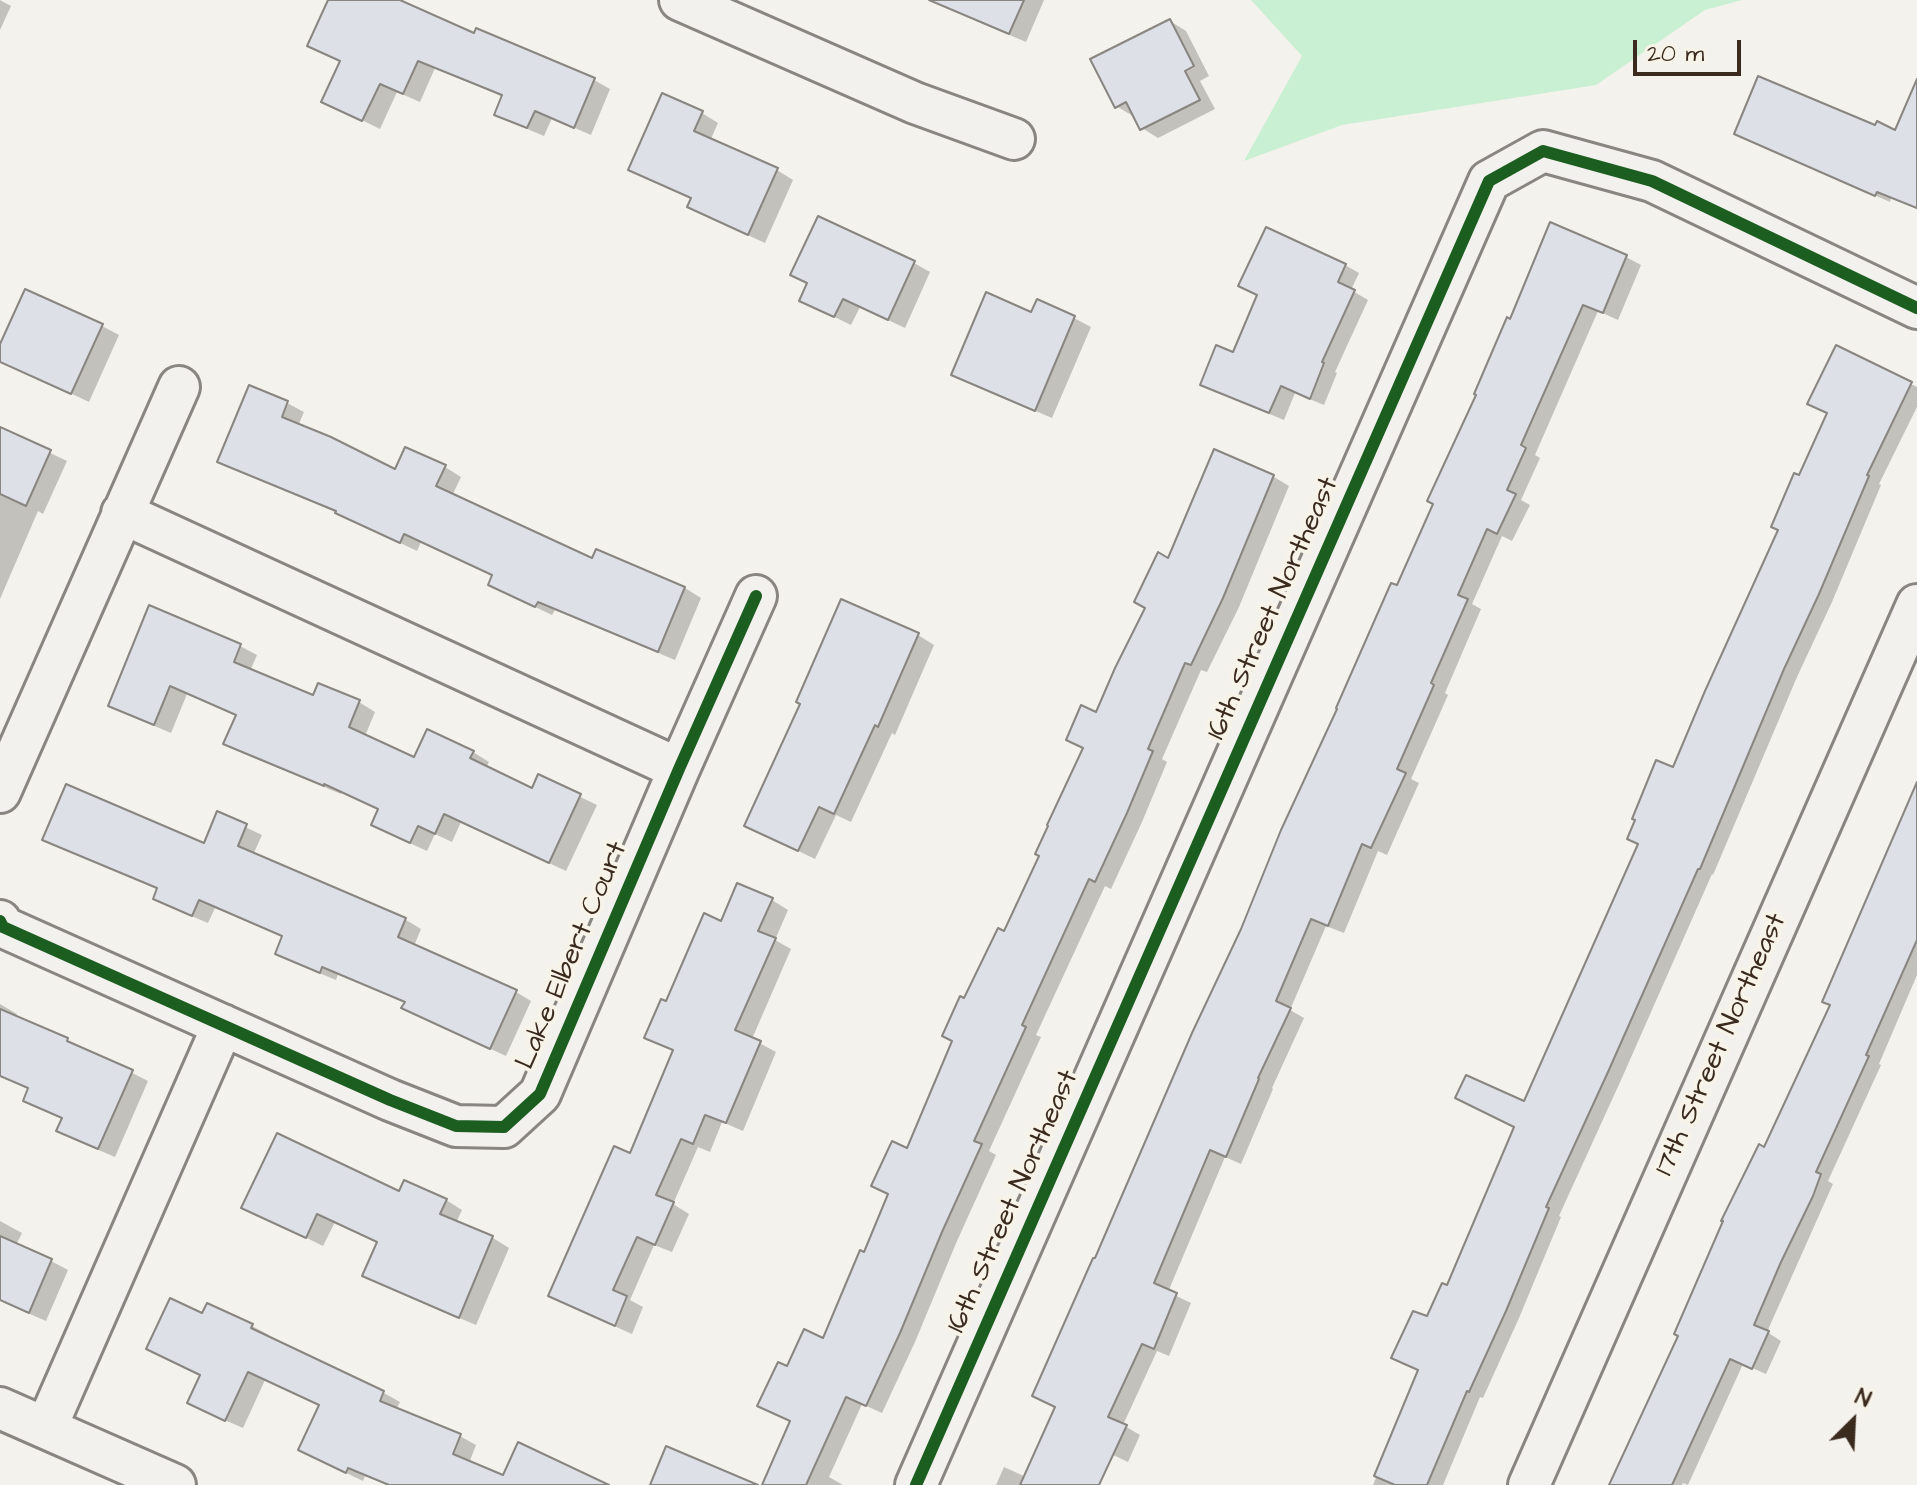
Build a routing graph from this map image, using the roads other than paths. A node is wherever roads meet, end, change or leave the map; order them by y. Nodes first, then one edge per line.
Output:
1 (680, 0) edge
2 (1014, 139) dead end
3 (1917, 308) edge
4 (179, 387) dead end
5 (122, 513) junction
6 (756, 596) dead end
7 (1917, 605) edge
8 (679, 769) junction
9 (0, 792) edge
10 (0, 921) edge
11 (223, 1025) junction
12 (0, 1408) edge
13 (46, 1428) junction
14 (175, 1485) edge
15 (916, 1485) edge
16 (1529, 1485) edge

1 - 2 street
3 - 15 street, 16th Street Northeast
4 - 5 street
5 - 8 street
5 - 9 street
6 - 8 street, Lake Elbert Court
7 - 16 street, 17th Street Northeast
8 - 11 street, Lake Elbert Court
10 - 11 street, Lake Elbert Court
11 - 13 street
12 - 13 street
13 - 14 street

